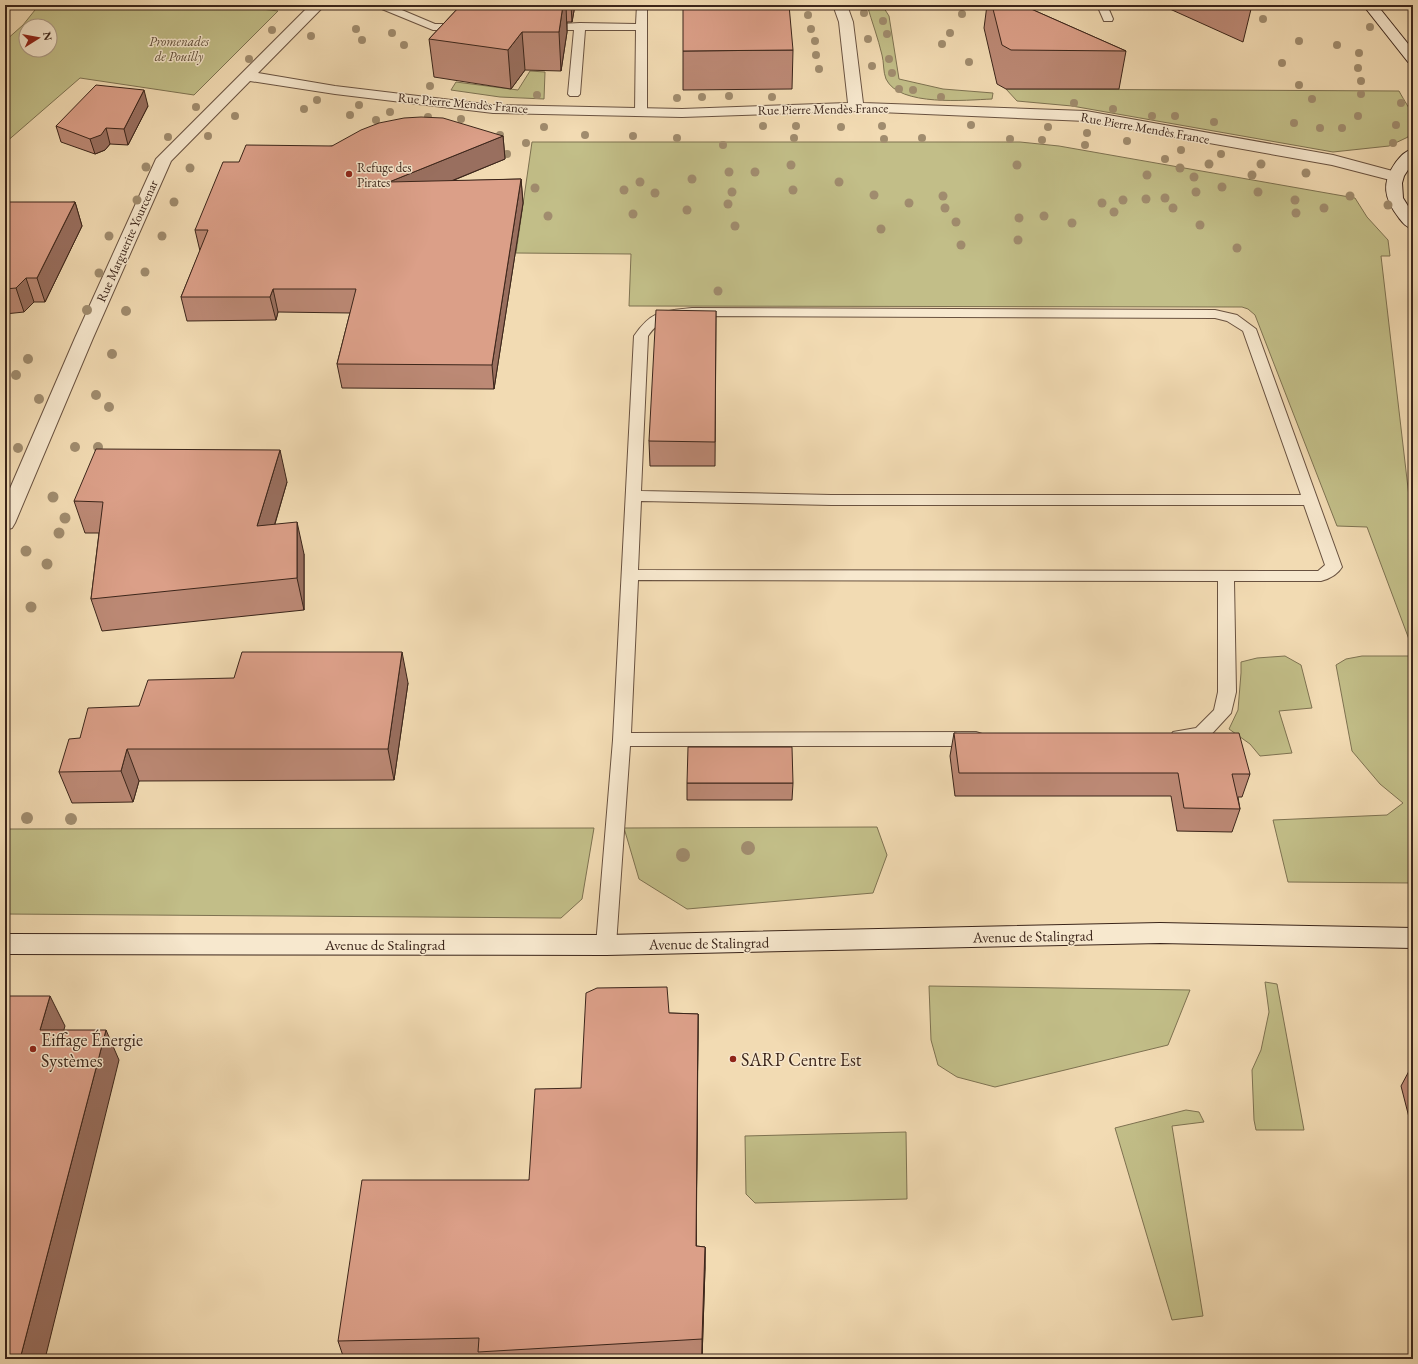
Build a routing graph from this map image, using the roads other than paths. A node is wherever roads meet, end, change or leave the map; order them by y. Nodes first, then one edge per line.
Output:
1 (318, 5) edge
2 (381, 5) edge
3 (642, 5) edge
4 (840, 5) edge
5 (1102, 5) edge
6 (1370, 5) edge
7 (1108, 19) dead end
8 (580, 26) junction
9 (473, 27) edge
10 (534, 27) edge
11 (642, 27) junction
12 (1413, 59) edge
13 (248, 76) junction
14 (574, 94) dead end
15 (856, 107) junction
16 (641, 112) junction
17 (1413, 154) edge
18 (1394, 176) junction
19 (1413, 224) edge
20 (633, 496) junction
21 (1310, 500) junction
22 (5, 523) edge
23 (629, 575) junction
24 (1226, 576) junction
25 (1162, 738) edge
26 (996, 739) edge
27 (622, 740) junction
28 (1413, 938) edge
29 (5, 944) edge
30 (606, 945) junction

1 - 13 street, Rue Marguerite Yourcenar
2 - 9 lane
3 - 11 lane
4 - 15 street
5 - 7 lane
6 - 12 street
8 - 10 lane
8 - 11 lane
8 - 14 lane
11 - 16 lane
13 - 16 street, Rue Pierre Mendès France
13 - 22 street, Rue Marguerite Yourcenar
15 - 16 street, Rue Pierre Mendès France
15 - 18 street, Rue Pierre Mendès France
17 - 18 street
18 - 19 street
20 - 21 lane
20 - 21 lane
20 - 23 lane
21 - 24 lane
23 - 24 lane
23 - 27 lane
24 - 25 lane
26 - 27 lane
27 - 30 lane
28 - 30 street, Avenue de Stalingrad
29 - 30 street, Avenue de Stalingrad

